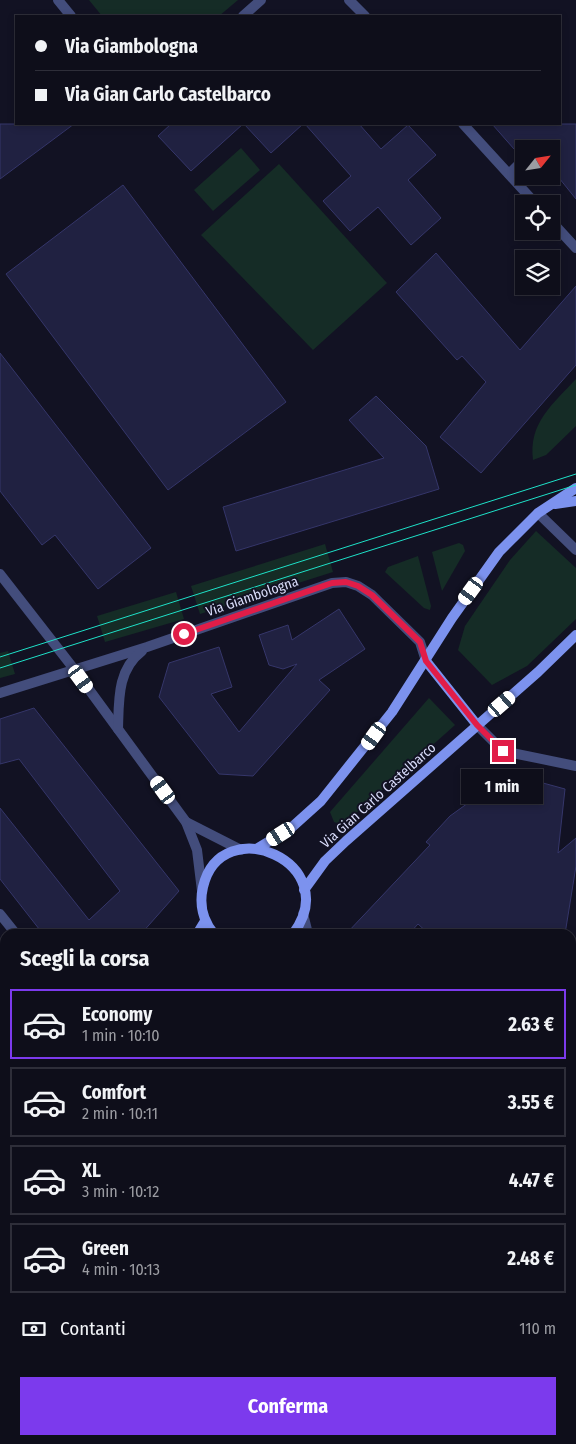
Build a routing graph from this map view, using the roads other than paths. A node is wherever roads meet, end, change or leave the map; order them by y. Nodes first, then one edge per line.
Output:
1 (58, 0) edge
2 (261, 0) edge
3 (350, 0) edge
4 (70, 15) edge
5 (245, 15) edge
6 (364, 15) edge
7 (464, 125) edge
8 (515, 168) edge
9 (509, 174) junction
10 (528, 195) edge
11 (560, 230) edge
12 (576, 248) edge
13 (576, 488) edge
14 (576, 501) edge
15 (551, 505) junction
16 (538, 513) junction
17 (576, 550) edge
18 (0, 574) edge
19 (576, 635) edge
20 (147, 647) junction
21 (426, 661) junction
22 (74, 669) junction
23 (0, 693) edge
24 (477, 725) junction
25 (118, 729) junction
26 (576, 766) edge
27 (186, 822) junction
28 (258, 848) junction
29 (241, 850) junction
30 (304, 890) junction
31 (202, 891) junction
32 (0, 914) edge
33 (303, 914) junction
34 (206, 921) junction
35 (12, 929) edge
36 (200, 929) edge
37 (211, 929) edge
38 (296, 929) edge
39 (307, 929) edge

1 - 4 street
2 - 5 street
3 - 6 street
7 - 9 street
8 - 9 street
9 - 10 street
11 - 12 street
13 - 15 main road
14 - 15 main road
15 - 16 main road
16 - 17 street
16 - 21 main road
18 - 22 street
19 - 24 main road, Via Gian Carlo Castelbarco
20 - 21 street, Via Giambologna
20 - 22 street, Via Giambologna
20 - 25 street
21 - 24 main road
21 - 28 main road
22 - 23 street, Via Giambologna
22 - 25 street
24 - 26 street
24 - 30 main road, Via Gian Carlo Castelbarco
25 - 27 street
27 - 29 street
27 - 31 street
28 - 29 main road
28 - 30 main road
29 - 31 main road
30 - 33 main road
31 - 34 main road
32 - 35 street
33 - 38 main road
33 - 39 street
34 - 36 main road
34 - 37 main road

